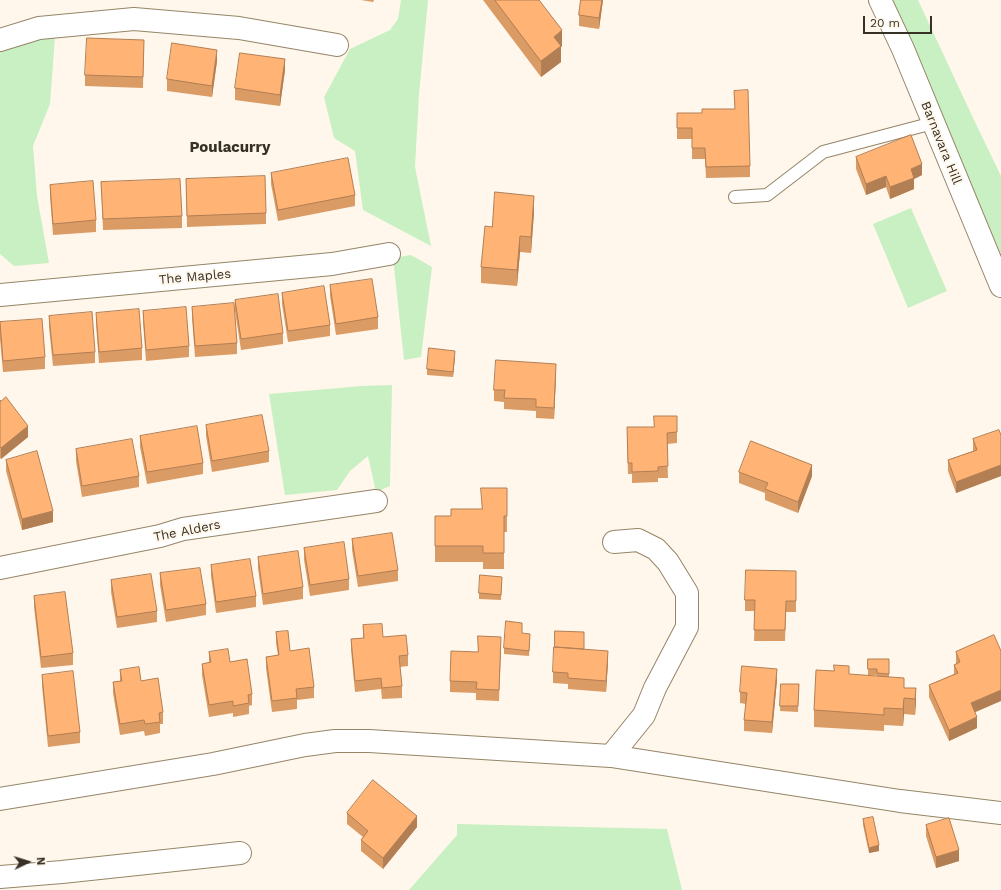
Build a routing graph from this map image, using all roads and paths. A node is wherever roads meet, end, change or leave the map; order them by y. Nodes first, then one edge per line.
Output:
1 (880, 0) edge
2 (0, 40) edge
3 (337, 45) dead end
4 (933, 123) junction
5 (735, 197) dead end
6 (389, 254) dead end
7 (1001, 286) edge
8 (0, 295) edge
9 (376, 501) dead end
10 (614, 542) dead end
11 (0, 568) edge
12 (611, 756) junction
13 (0, 799) edge
14 (1001, 813) edge
15 (240, 853) dead end
16 (0, 877) edge

1 - 4 street, Barnavara Hill
2 - 3 street
4 - 5 lane
4 - 7 street, Barnavara Hill
6 - 8 street, The Maples
9 - 11 street, The Alders
10 - 12 street
12 - 13 street
12 - 14 street
15 - 16 street

